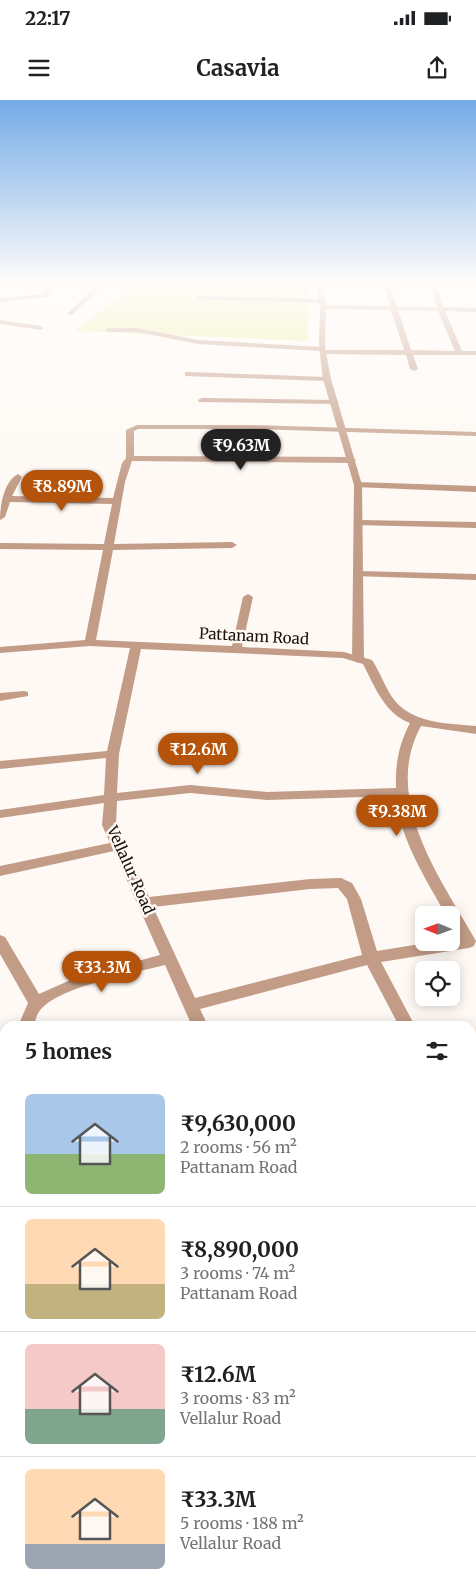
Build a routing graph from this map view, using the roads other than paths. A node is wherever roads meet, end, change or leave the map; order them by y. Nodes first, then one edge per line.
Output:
1 (318, 351) edge
2 (323, 351) junction
3 (408, 352) junction
4 (460, 352) joint
5 (476, 353) edge
6 (414, 369) dead end
7 (188, 374) dead end
8 (327, 379) junction
9 (202, 400) dead end
10 (335, 402) junction
11 (344, 430) junction
12 (476, 434) edge
13 (130, 458) junction
14 (352, 460) junction
15 (18, 477) dead end
16 (358, 485) junction
17 (476, 489) edge
18 (6, 499) junction
19 (118, 501) junction
20 (0, 517) edge
21 (358, 523) junction
22 (476, 526) edge
23 (232, 545) dead end
24 (0, 546) edge
25 (108, 547) junction
26 (358, 574) junction
27 (476, 577) edge
28 (248, 597) dead end
29 (90, 643) junction
30 (136, 646) junction
31 (0, 650) edge
32 (236, 651) junction
33 (358, 660) junction
34 (24, 694) dead end
35 (0, 697) edge
36 (418, 720) junction
37 (476, 730) edge
38 (113, 754) junction
39 (0, 765) edge
40 (400, 792) junction
41 (110, 798) junction
42 (0, 814) edge
43 (118, 846) junction
44 (0, 871) edge
45 (145, 902) junction
46 (0, 941) edge
47 (170, 958) junction
48 (371, 958) junction
49 (36, 1003) junction
50 (191, 1005) junction
51 (27, 1021) edge
52 (198, 1021) edge
53 (404, 1021) edge

1 - 2 street
2 - 3 street
2 - 8 street
3 - 4 street
3 - 6 street
4 - 5 street
7 - 8 street
8 - 10 street
9 - 10 street
10 - 11 street
11 - 12 street
11 - 13 street
11 - 14 street
13 - 14 street
13 - 19 street
14 - 16 street
15 - 18 street
16 - 17 street
16 - 21 street
18 - 19 street
18 - 20 street
19 - 25 street
21 - 22 street
21 - 26 street
23 - 25 street
24 - 25 street
25 - 29 street
26 - 27 street
26 - 33 street
28 - 32 street
29 - 30 street, Pattanam Road
29 - 31 street, Pattanam Road
30 - 32 street, Pattanam Road
30 - 38 street, Vellalur Road
32 - 33 street, Pattanam Road
33 - 36 street, Pattanam Road
34 - 35 street
36 - 37 street, Pattanam Road
36 - 40 street
38 - 39 street
38 - 41 street, Vellalur Road
40 - 41 street
40 - 48 street
41 - 42 street
41 - 43 street, Vellalur Road
43 - 44 street
43 - 45 street, Vellalur Road
45 - 47 street, Vellalur Road
45 - 48 street
46 - 49 street
47 - 49 street
47 - 50 street, Vellalur Road
48 - 50 street
48 - 53 street
49 - 51 street
50 - 52 street, Vellalur Road

